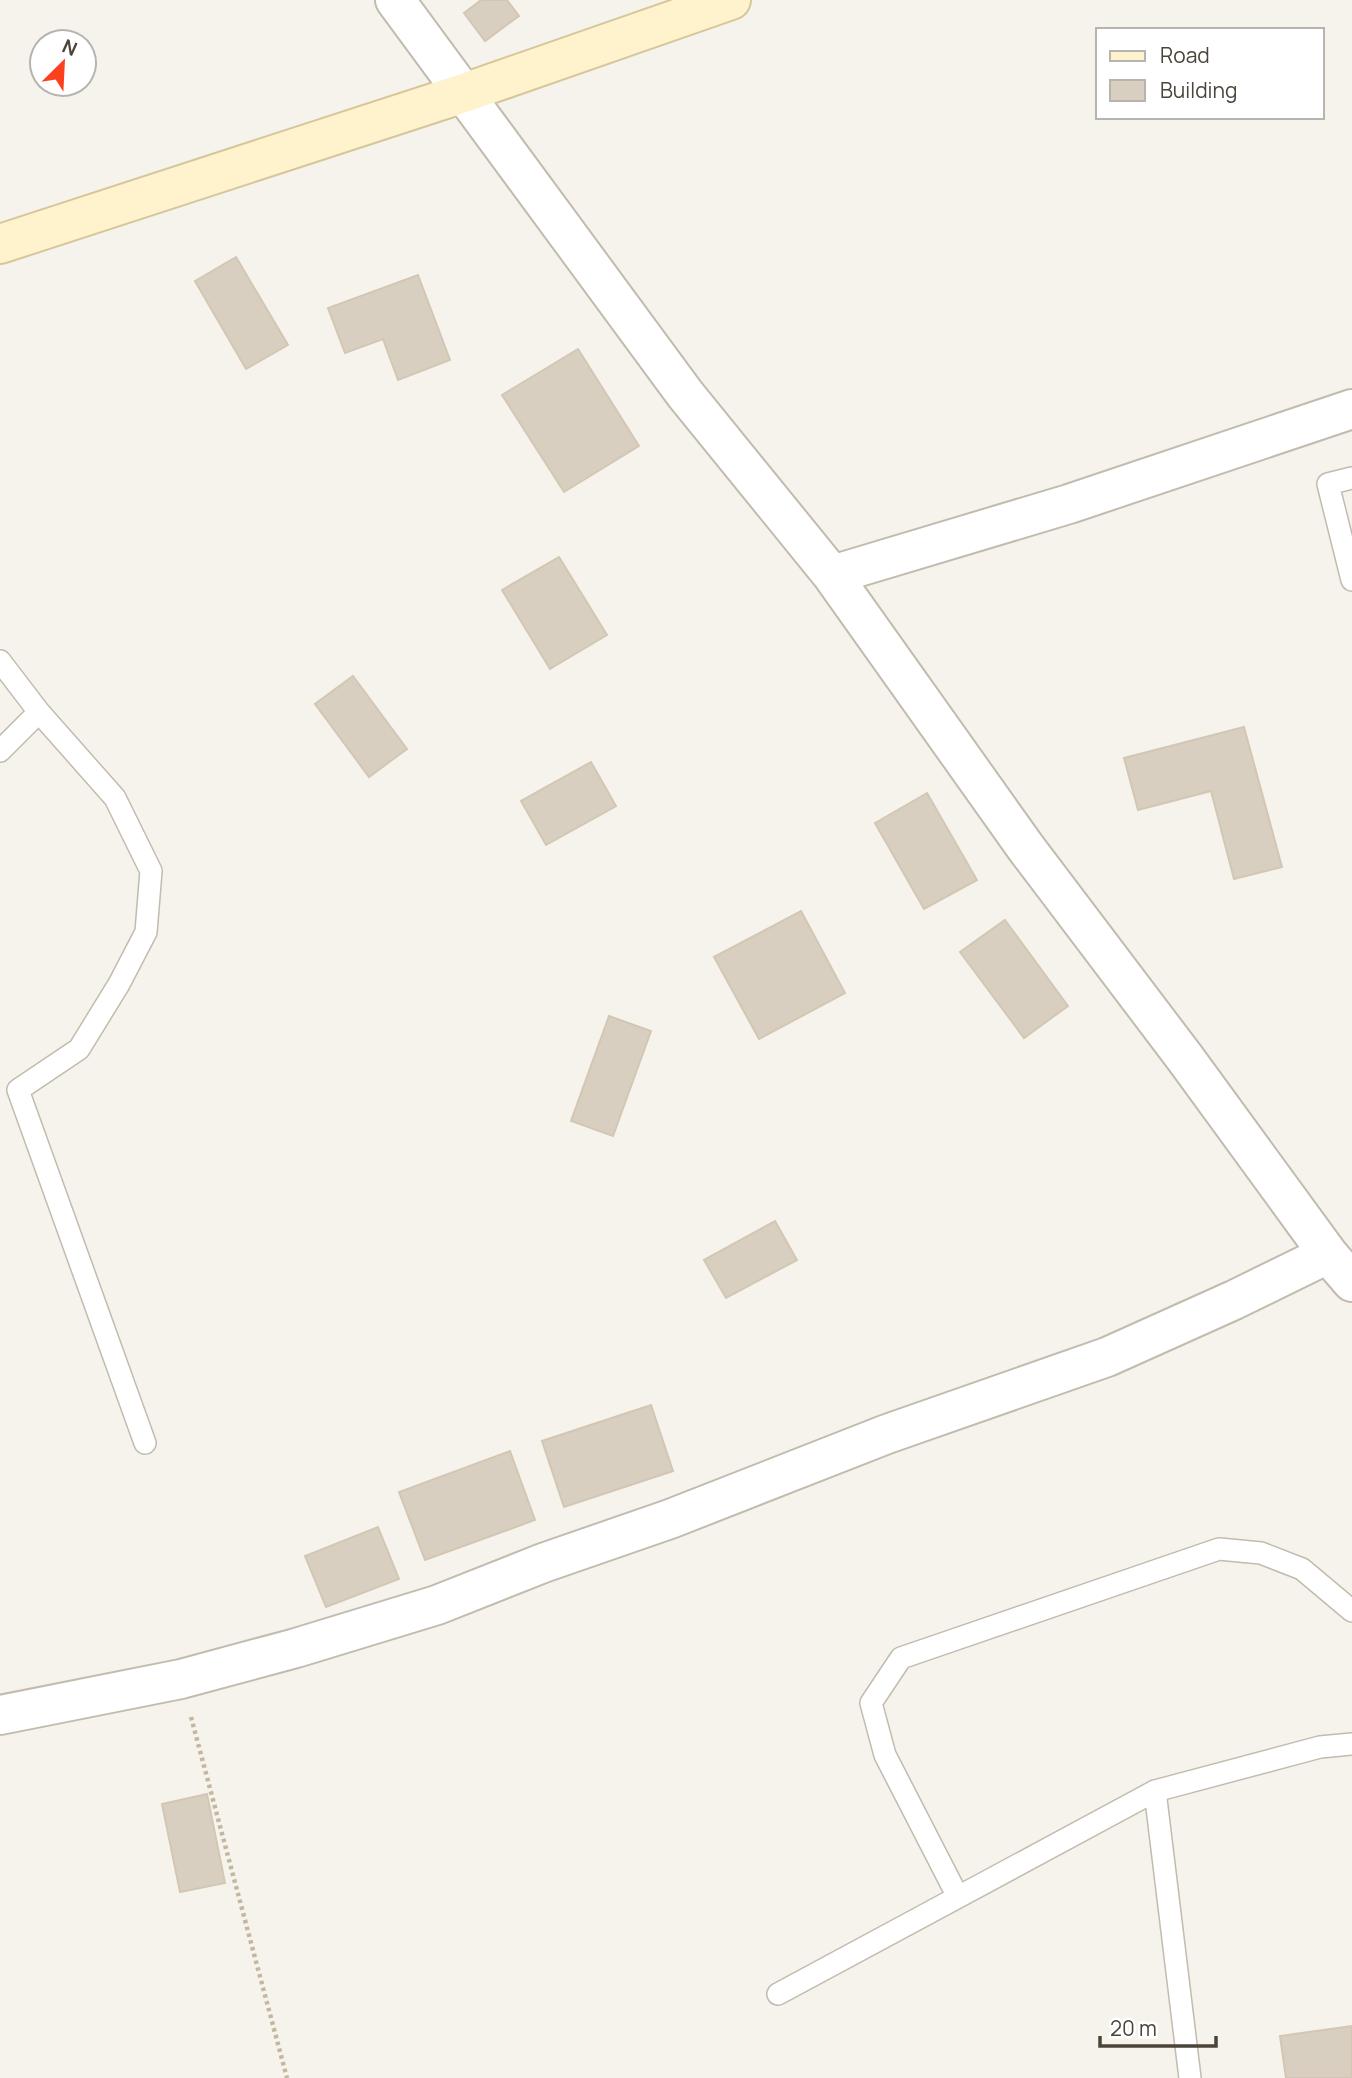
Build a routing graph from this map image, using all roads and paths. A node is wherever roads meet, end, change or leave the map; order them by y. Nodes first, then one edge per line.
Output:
1 (395, 0) edge
2 (731, 0) edge
3 (464, 93) junction
4 (0, 244) edge
5 (1352, 409) edge
6 (1352, 478) edge
7 (832, 575) junction
8 (1352, 580) edge
9 (0, 662) edge
10 (39, 712) junction
11 (0, 751) edge
12 (9, 1086) edge
13 (1340, 1268) edge
14 (145, 1443) dead end
15 (1352, 1611) edge
16 (181, 1679) junction
17 (0, 1715) edge
18 (1352, 1744) edge
19 (1155, 1791) junction
20 (958, 1897) junction
21 (778, 1994) dead end
22 (287, 2078) edge
23 (1190, 2078) edge

1 - 3 street
2 - 3 street
3 - 4 street
3 - 7 street
5 - 7 street
6 - 8 lane
7 - 13 street
9 - 10 lane
10 - 11 lane
10 - 12 lane
12 - 14 lane
13 - 16 street
15 - 20 lane
16 - 17 street
16 - 22 path
18 - 19 lane
19 - 20 lane
19 - 23 lane
20 - 21 lane

